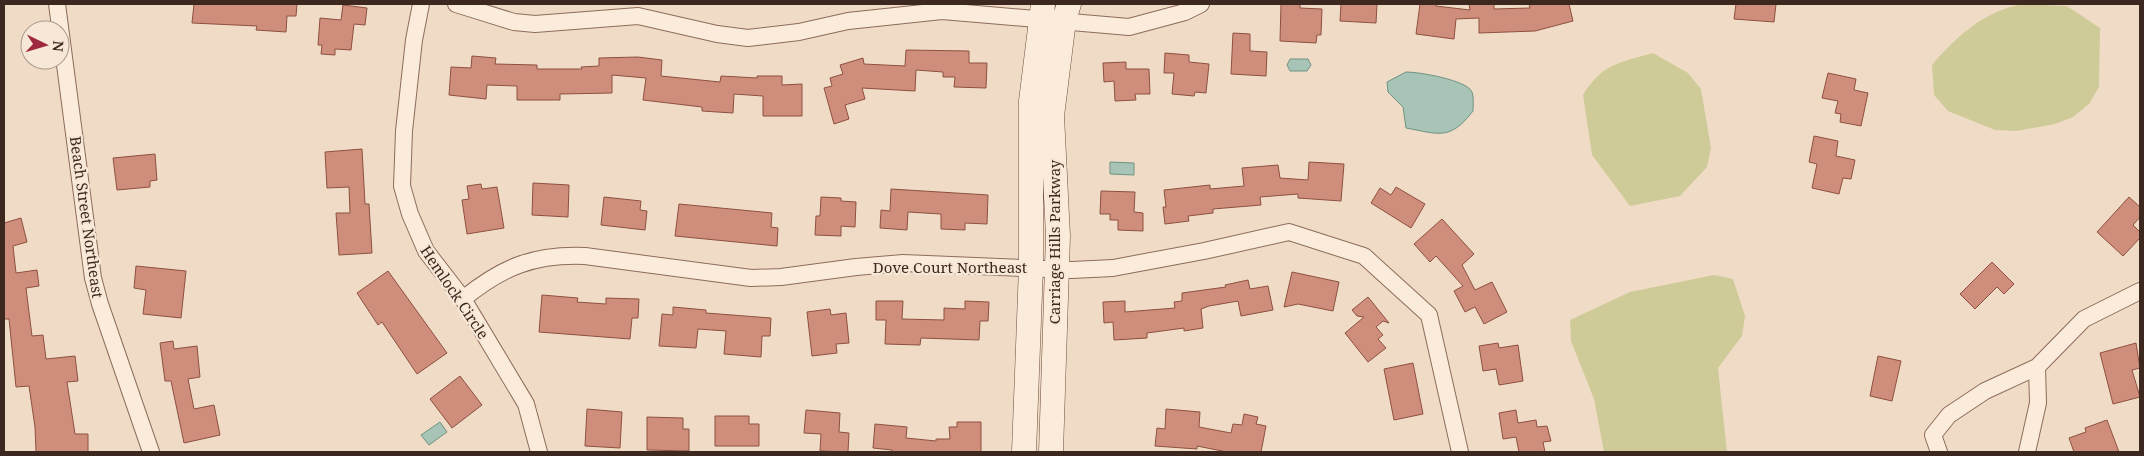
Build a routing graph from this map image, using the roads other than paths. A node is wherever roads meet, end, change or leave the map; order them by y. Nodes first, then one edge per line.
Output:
1 (57, 4) edge
2 (421, 4) edge
3 (456, 4) edge
4 (1201, 4) edge
5 (637, 10) edge
6 (1041, 11) edge
7 (1067, 12) edge
8 (1031, 267) junction
9 (1056, 269) junction
10 (2140, 291) edge
11 (463, 299) junction
12 (2037, 367) junction
13 (151, 452) edge
14 (539, 452) edge
15 (1024, 452) edge
16 (1051, 452) edge
17 (1460, 452) edge
18 (1939, 452) edge
19 (2027, 452) edge

1 - 13 street, Beach Street Northeast
2 - 11 street, Hemlock Circle
3 - 5 street
4 - 7 street
5 - 6 street
6 - 7 street
6 - 8 street, Carriage Hills Parkway
7 - 9 street, Carriage Hills Parkway
8 - 9 street, Dove Court Northeast
8 - 11 street, Dove Court Northeast
8 - 15 street, Carriage Hills Parkway
9 - 16 street, Carriage Hills Parkway
9 - 17 street, Dove Court Northeast
10 - 12 street
11 - 14 street, Hemlock Circle
12 - 18 street
12 - 19 street

